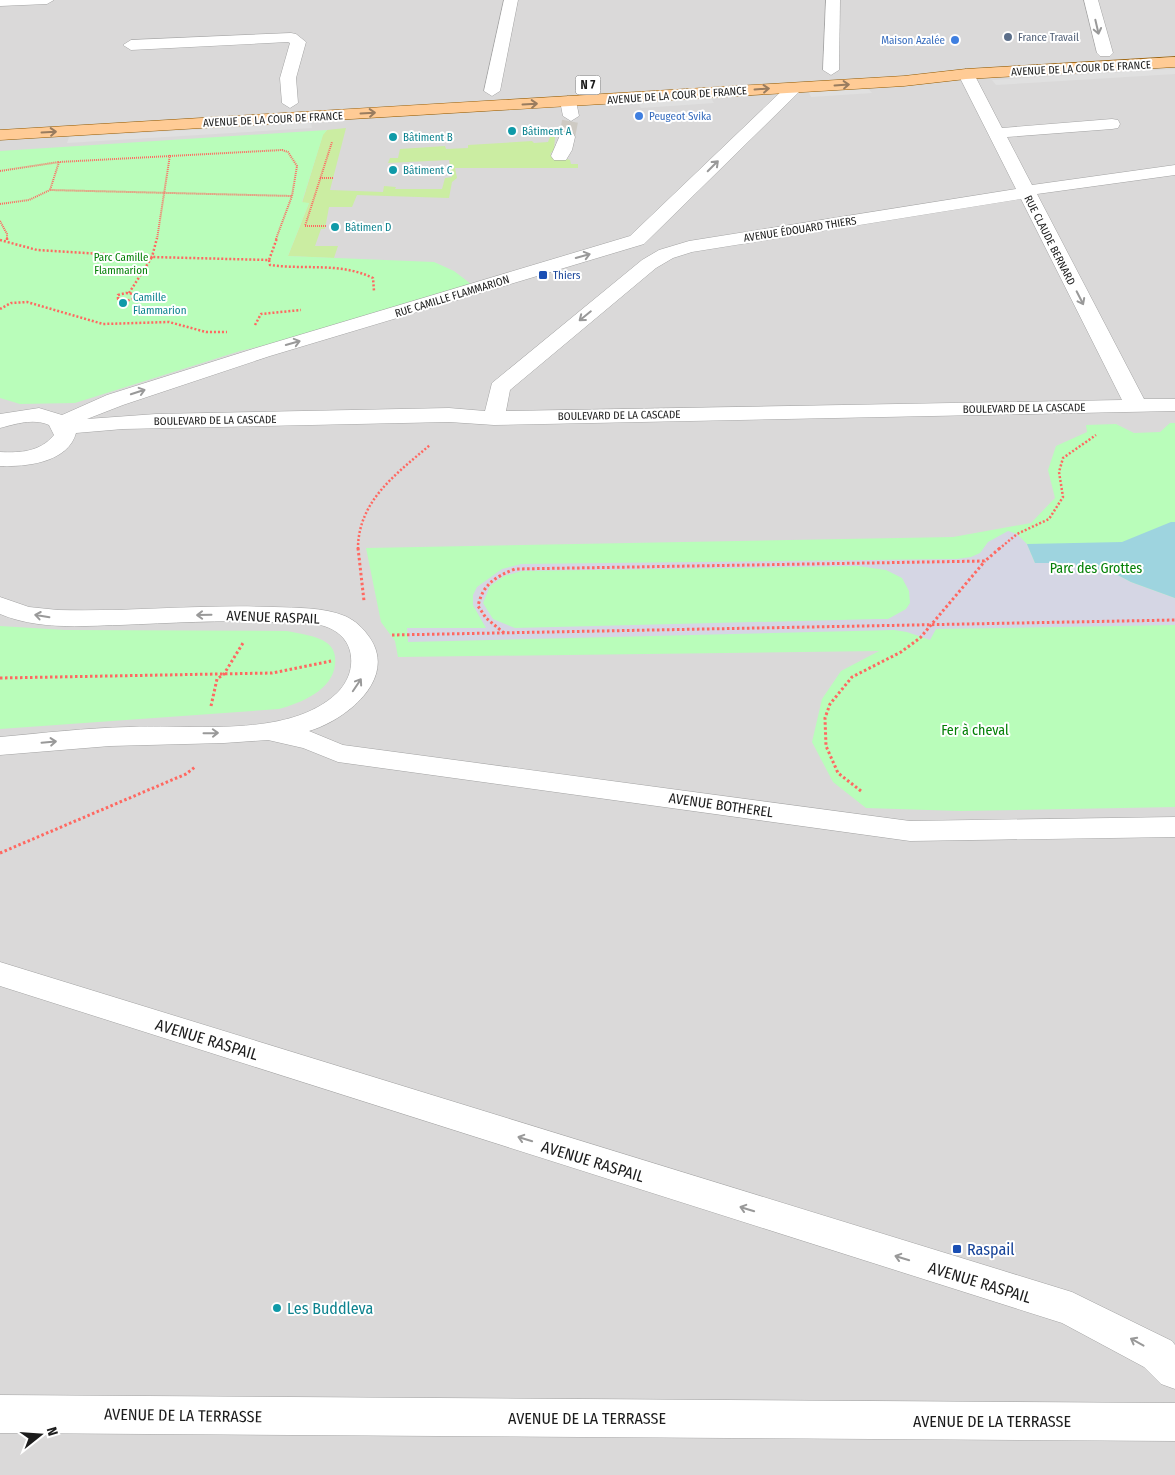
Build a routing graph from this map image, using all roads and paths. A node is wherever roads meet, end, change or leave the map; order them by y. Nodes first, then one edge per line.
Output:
1 (47, 0) edge
2 (510, 0) edge
3 (833, 0) edge
4 (1091, 0) edge
5 (4, 1) edge
6 (131, 45) dead end
7 (1175, 49) edge
8 (1105, 53) junction
9 (1175, 62) edge
10 (831, 70) junction
11 (765, 74) dead end
12 (966, 74) junction
13 (793, 80) junction
14 (492, 91) junction
15 (290, 103) junction
16 (339, 115) junction
17 (0, 120) edge
18 (1112, 124) dead end
19 (996, 133) junction
20 (0, 135) edge
21 (567, 138) tunnel mouth
22 (170, 155) junction
23 (560, 156) dead end
24 (59, 162) junction
25 (1175, 170) edge
26 (0, 171) edge
27 (320, 178) junction
28 (333, 178) dead end
29 (50, 190) junction
30 (1026, 192) junction
31 (163, 193) junction
32 (292, 196) junction
33 (0, 204) edge
34 (0, 221) edge
35 (326, 226) dead end
36 (0, 240) edge
37 (7, 240) junction
38 (636, 240) junction
39 (666, 254) junction
40 (152, 257) junction
41 (269, 260) junction
42 (129, 293) junction
43 (374, 294) dead end
44 (0, 309) edge
45 (306, 310) dead end
46 (251, 328) dead end
47 (228, 332) dead end
48 (115, 400) junction
49 (1136, 405) junction
50 (1175, 405) edge
51 (0, 411) edge
52 (25, 415) junction
53 (449, 416) junction
54 (494, 418) junction
55 (0, 420) edge
56 (138, 422) junction
57 (62, 425) junction
58 (1101, 431) dead end
59 (4, 462) edge
60 (985, 561) junction
61 (365, 603) dead end
62 (0, 605) edge
63 (1175, 620) edge
64 (930, 624) junction
65 (354, 633) junction
66 (505, 634) junction
67 (246, 639) dead end
68 (224, 674) junction
69 (0, 678) edge
70 (210, 712) dead end
71 (273, 732) junction
72 (0, 746) edge
73 (186, 774) dead end
74 (865, 794) dead end
75 (1175, 827) edge
76 (0, 853) edge
77 (0, 974) edge
78 (1175, 1371) edge
79 (0, 1414) edge
80 (1175, 1422) edge

1 - 5 street
2 - 14 street
3 - 10 street
4 -> 8 street
6 - 15 street
7 - 8 main road, AVENUE DE LA COUR DE FRANCE / N 7
8 - 10 main road, AVENUE DE LA COUR DE FRANCE / N 7
9 - 12 main road, AVENUE DE LA COUR DE FRANCE / N 7
10 - 13 main road, AVENUE DE LA COUR DE FRANCE / N 7
11 - 14 main road, AVENUE DE LA COUR DE FRANCE / N 7
13 -> 12 main road, AVENUE DE LA COUR DE FRANCE / N 7
12 - 19 street, RUE CLAUDE BERNARD
16 -> 13 main road, AVENUE DE LA COUR DE FRANCE / N 7
38 -> 13 street, RUE CAMILLE FLAMMARION
14 - 15 main road, AVENUE DE LA COUR DE FRANCE / N 7
15 - 17 main road, AVENUE DE LA COUR DE FRANCE / N 7
20 -> 16 main road, AVENUE DE LA COUR DE FRANCE / N 7
16 - 27 path
18 - 19 street
19 - 30 street, RUE CLAUDE BERNARD
21 - 23 street
22 - 24 path
22 - 31 path
22 - 32 path
24 - 26 path
24 - 29 path
25 - 30 street, AVENUE ÉDOUARD THIERS
27 - 28 path
27 - 35 path
29 - 31 path
29 - 33 path
30 - 39 street, AVENUE ÉDOUARD THIERS
30 -> 49 street, RUE CLAUDE BERNARD
31 - 32 path
31 - 40 path
32 - 41 path
34 - 37 path
36 - 37 path
37 - 40 path
38 - 39 street
48 -> 38 street, RUE CAMILLE FLAMMARION
39 -> 54 street, AVENUE ÉDOUARD THIERS
40 - 41 path
40 - 42 path
41 - 43 path
42 - 42 path
44 - 47 path
45 - 46 path
48 - 56 street
48 - 57 street, RUE CAMILLE FLAMMARION
49 - 50 street, BOULEVARD DE LA CASCADE
49 - 54 street, BOULEVARD DE LA CASCADE
51 - 52 street
52 - 55 street
52 - 57 street
53 - 54 street, BOULEVARD DE LA CASCADE
53 - 56 street, BOULEVARD DE LA CASCADE
53 - 61 path
56 - 57 street, BOULEVARD DE LA CASCADE
57 - 59 street
58 - 60 path
60 - 64 path
60 - 66 path
65 -> 62 street, AVENUE RASPAIL
63 - 64 path
64 - 66 path
64 - 74 path
65 - 66 path
65 - 68 path
71 -> 65 street
67 - 68 path
68 - 69 path
68 - 70 path
72 -> 71 street
71 - 75 street, AVENUE BOTHEREL
73 - 76 path
78 -> 77 street, AVENUE RASPAIL
79 - 80 street, AVENUE DE LA TERRASSE

